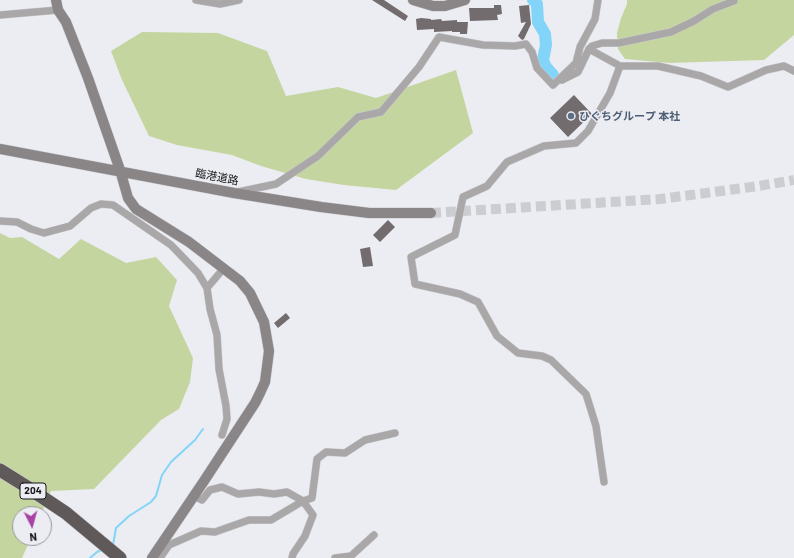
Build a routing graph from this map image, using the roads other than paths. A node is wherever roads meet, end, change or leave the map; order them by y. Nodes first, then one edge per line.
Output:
1 (196, 0) edge
2 (239, 0) edge
3 (413, 0) edge
4 (465, 0) edge
5 (598, 0) edge
6 (734, 2) dead end
7 (57, 5) edge
8 (0, 15) edge
9 (589, 49) junction
10 (620, 66) junction
11 (794, 71) edge
12 (553, 85) junction
13 (0, 149) edge
14 (120, 170) junction
15 (234, 193) junction
16 (431, 213) tunnel mouth
17 (0, 221) edge
18 (224, 268) junction
19 (207, 288) junction
20 (395, 432) dead end
21 (222, 435) dead end
22 (0, 470) edge
23 (604, 482) dead end
24 (194, 496) junction
25 (303, 501) junction
26 (374, 535) dead end
27 (120, 558) edge
28 (152, 558) edge
29 (160, 558) edge
30 (292, 558) edge
31 (335, 558) edge

1 - 2 street
3 - 4 street
5 - 12 street
6 - 9 street
7 - 8 street
7 - 14 street
9 - 10 street
9 - 12 street
10 - 11 street
10 - 23 street
12 - 15 street
13 - 14 street, 臨港道路
14 - 15 street, 臨港道路
14 - 18 street
15 - 16 street, 臨港道路
17 - 19 street
18 - 19 street
18 - 24 street
19 - 21 street
20 - 25 street
22 - 27 highway, 204
24 - 25 street
24 - 28 street
25 - 29 street
25 - 30 street
26 - 31 street

